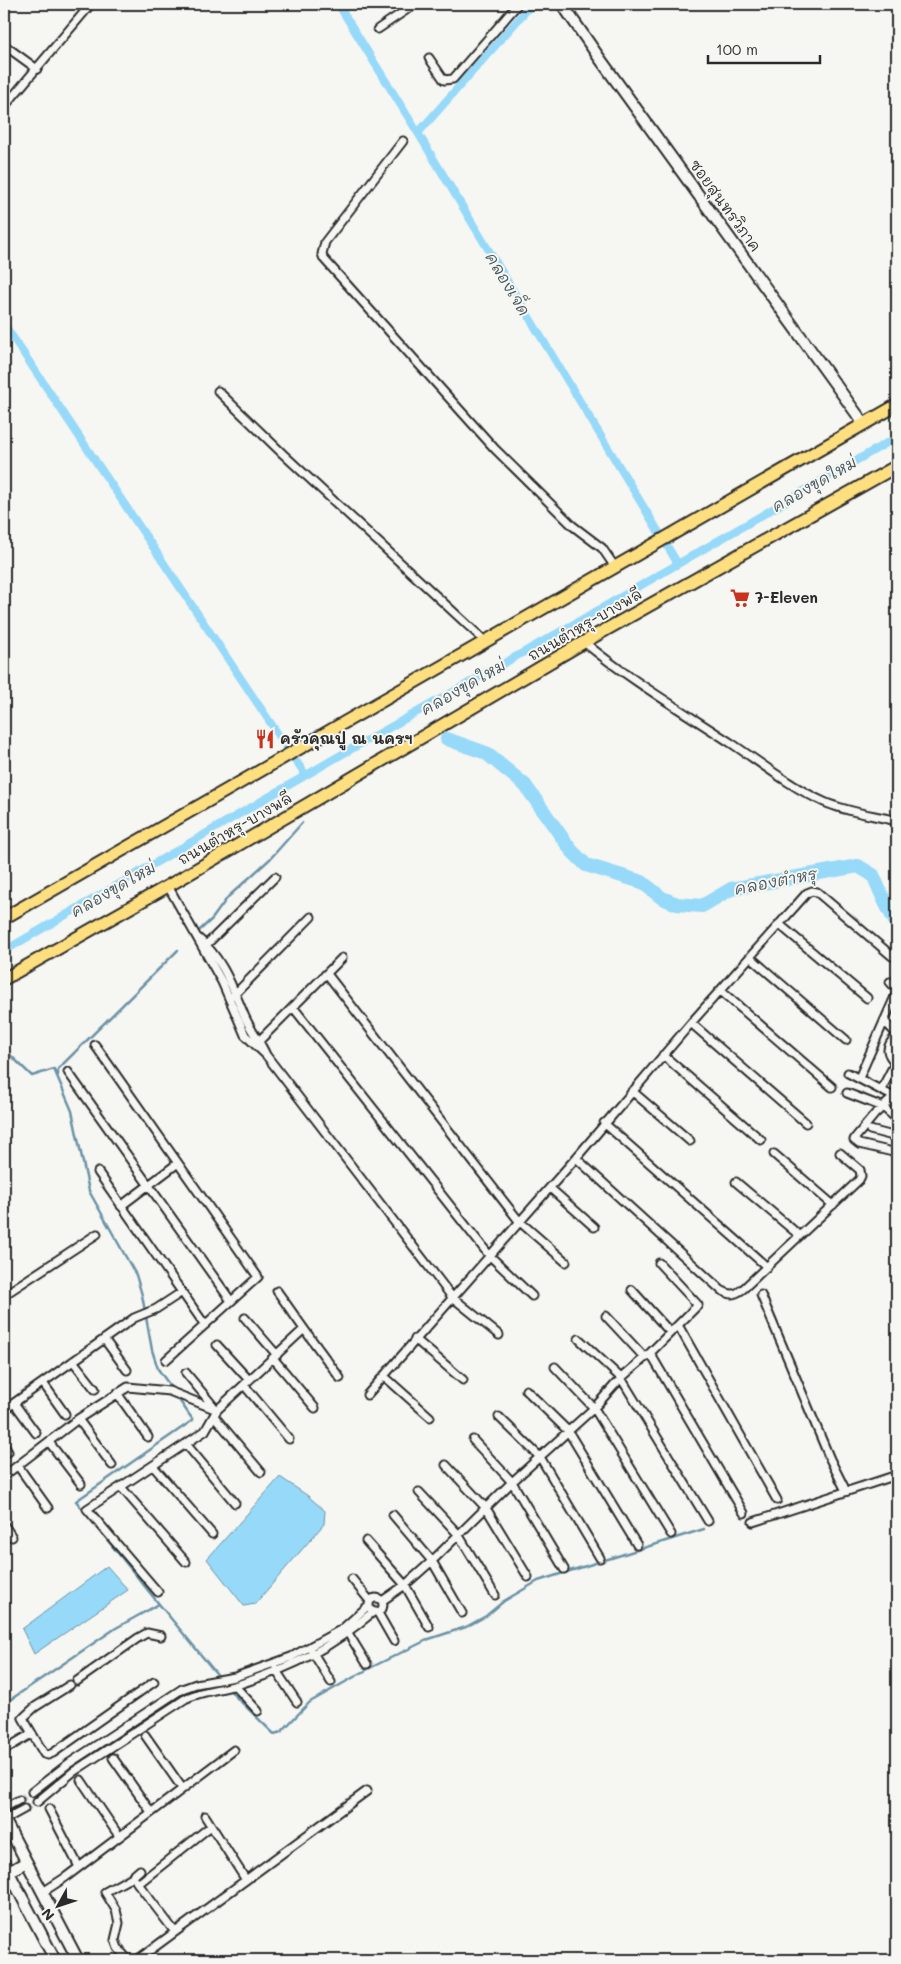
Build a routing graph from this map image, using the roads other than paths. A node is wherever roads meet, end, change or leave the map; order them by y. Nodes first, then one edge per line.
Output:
1 (7, 4) edge
2 (91, 4) edge
3 (415, 4) edge
4 (518, 4) edge
5 (562, 4) edge
6 (4, 7) edge
7 (378, 29) dead end
8 (4, 45) edge
9 (429, 58) dead end
10 (38, 69) junction
11 (4, 107) edge
12 (403, 141) dead end
13 (218, 392) dead end
14 (897, 405) edge
15 (864, 424) junction
16 (897, 466) edge
17 (615, 567) junction
18 (486, 642) junction
19 (584, 642) junction
20 (897, 820) edge
21 (275, 877) dead end
22 (168, 886) junction
23 (312, 917) dead end
24 (4, 918) edge
25 (778, 924) junction
26 (204, 947) junction
27 (892, 956) dead end
28 (750, 957) junction
29 (342, 958) dead end
30 (327, 974) junction
31 (4, 979) edge
32 (890, 982) dead end
33 (721, 991) junction
34 (897, 991) edge
35 (236, 993) junction
36 (867, 998) dead end
37 (229, 1000) junction
38 (293, 1007) junction
39 (884, 1021) junction
40 (691, 1023) junction
41 (897, 1034) edge
42 (846, 1040) dead end
43 (257, 1043) junction
44 (94, 1044) dead end
45 (663, 1056) junction
46 (896, 1064) edge
47 (68, 1072) dead end
48 (848, 1073) dead end
49 (859, 1078) junction
50 (832, 1087) dead end
51 (881, 1090) junction
52 (632, 1091) junction
53 (847, 1093) dead end
54 (896, 1096) edge
55 (883, 1107) junction
56 (897, 1119) edge
57 (604, 1123) junction
58 (806, 1123) dead end
59 (870, 1130) dead end
60 (897, 1137) edge
61 (761, 1140) dead end
62 (690, 1141) dead end
63 (840, 1153) dead end
64 (897, 1153) edge
65 (774, 1154) dead end
66 (576, 1158) junction
67 (178, 1163) junction
68 (98, 1172) dead end
69 (736, 1182) dead end
70 (149, 1185) junction
71 (550, 1188) junction
72 (833, 1205) junction
73 (121, 1206) junction
74 (519, 1221) junction
75 (594, 1226) dead end
76 (97, 1234) dead end
77 (799, 1235) junction
78 (489, 1255) junction
79 (566, 1262) dead end
80 (659, 1262) dead end
81 (766, 1267) junction
82 (632, 1290) dead end
83 (277, 1291) dead end
84 (182, 1292) junction
85 (4, 1295) edge
86 (761, 1295) dead end
87 (532, 1296) dead end
88 (452, 1297) junction
89 (232, 1301) junction
90 (606, 1316) dead end
91 (246, 1318) dead end
92 (205, 1325) junction
93 (678, 1325) junction
94 (304, 1329) junction
95 (670, 1332) junction
96 (499, 1335) dead end
97 (579, 1338) dead end
98 (104, 1340) junction
99 (415, 1340) junction
100 (217, 1345) dead end
101 (648, 1355) junction
102 (275, 1356) junction
103 (166, 1360) dead end
104 (73, 1361) junction
105 (555, 1367) dead end
106 (127, 1370) dead end
107 (186, 1373) dead end
108 (384, 1376) junction
109 (340, 1378) dead end
110 (621, 1378) junction
111 (463, 1380) dead end
112 (43, 1383) junction
113 (246, 1383) junction
114 (95, 1389) dead end
115 (526, 1390) dead end
116 (117, 1394) junction
117 (367, 1395) dead end
118 (14, 1403) junction
119 (315, 1408) dead end
120 (594, 1408) junction
121 (4, 1410) edge
122 (215, 1413) junction
123 (65, 1414) dead end
124 (430, 1417) dead end
125 (499, 1417) dead end
126 (78, 1419) junction
127 (568, 1431) junction
128 (36, 1433) dead end
129 (148, 1437) dead end
130 (289, 1439) dead end
131 (473, 1440) dead end
132 (49, 1442) junction
133 (186, 1444) junction
134 (4, 1445) edge
135 (8, 1452) dead end
136 (540, 1457) junction
137 (112, 1465) dead end
138 (446, 1465) dead end
139 (18, 1466) junction
140 (153, 1466) junction
141 (261, 1472) dead end
142 (897, 1475) edge
143 (4, 1476) edge
144 (512, 1482) junction
145 (81, 1484) dead end
146 (121, 1487) junction
147 (846, 1491) junction
148 (419, 1492) dead end
149 (777, 1500) dead end
150 (235, 1503) dead end
151 (48, 1508) dead end
152 (486, 1508) junction
153 (744, 1513) dead end
154 (393, 1515) dead end
155 (708, 1521) dead end
156 (753, 1522) dead end
157 (4, 1525) edge
158 (212, 1534) dead end
159 (458, 1534) junction
160 (671, 1534) dead end
161 (12, 1537) dead end
162 (366, 1541) dead end
163 (637, 1546) dead end
164 (600, 1558) dead end
165 (432, 1561) junction
166 (186, 1562) dead end
167 (564, 1569) dead end
168 (528, 1577) dead end
169 (352, 1579) dead end
170 (405, 1585) junction
171 (158, 1592) dead end
172 (495, 1595) dead end
173 (382, 1601) junction
174 (370, 1603) junction
175 (376, 1612) junction
176 (462, 1613) dead end
177 (429, 1627) dead end
178 (348, 1633) junction
179 (160, 1636) dead end
180 (394, 1641) dead end
181 (309, 1647) junction
182 (314, 1655) junction
183 (276, 1663) junction
184 (367, 1664) dead end
185 (277, 1672) junction
186 (154, 1682) dead end
187 (331, 1682) dead end
188 (234, 1686) junction
189 (170, 1696) junction
190 (297, 1702) dead end
191 (175, 1705) junction
192 (258, 1711) dead end
193 (138, 1718) junction
194 (144, 1726) junction
195 (31, 1734) junction
196 (145, 1735) dead end
197 (103, 1741) junction
198 (107, 1749) junction
199 (4, 1750) edge
200 (234, 1750) dead end
201 (114, 1758) dead end
202 (68, 1764) junction
203 (73, 1772) junction
204 (81, 1780) dead end
205 (182, 1788) junction
206 (367, 1791) dead end
207 (44, 1797) junction
208 (19, 1800) tunnel mouth
209 (38, 1802) tunnel mouth
210 (4, 1808) edge
211 (24, 1809) tunnel mouth
212 (49, 1809) dead end
213 (150, 1812) junction
214 (205, 1816) dead end
215 (4, 1819) edge
216 (211, 1826) junction
217 (119, 1836) junction
218 (26, 1862) junction
219 (79, 1867) junction
220 (6, 1868) edge
221 (140, 1870) dead end
222 (132, 1877) junction
223 (246, 1880) junction
224 (138, 1884) junction
225 (43, 1892) junction
226 (175, 1932) junction
227 (55, 1960) edge
228 (78, 1960) edge
229 (128, 1960) edge
230 (137, 1960) edge

1 - 6 street
2 - 10 street
3 - 7 street
4 - 9 street
5 - 15 street, ซอยสุนทรวิภาค
8 - 10 street
10 - 11 street
12 - 17 street
13 - 18 street
14 - 15 main road
15 - 17 main road
16 - 19 main road, ถนนตำหรุ-บางพลี
17 - 18 main road
18 - 24 main road
19 - 20 street
19 - 22 main road, ถนนตำหรุ-บางพลี
21 - 26 street
22 - 26 street
22 - 31 main road, ถนนตำหรุ-บางพลี
23 - 35 street
25 - 27 street
25 - 28 street
25 - 36 street
26 - 35 street
26 - 37 street
28 - 33 street
28 - 42 street
29 - 30 street
30 - 38 street
30 - 74 street
32 - 34 street
33 - 40 street
33 - 50 street
34 - 39 street
35 - 37 street
35 - 43 street
37 - 43 street
38 - 43 street
38 - 78 street
39 - 41 street
39 - 49 street
40 - 45 street
40 - 58 street
41 - 46 street
43 - 88 street
44 - 67 street
45 - 52 street
45 - 61 street
46 - 51 street
47 - 70 street
48 - 49 street
49 - 51 street
51 - 54 street
52 - 57 street
52 - 62 street
53 - 55 street
54 - 55 street
55 - 56 street
55 - 64 street
57 - 66 street
57 - 81 street
59 - 60 street
63 - 72 street
65 - 72 street
66 - 71 street
66 - 81 street
67 - 70 street
67 - 89 street
68 - 73 street
69 - 77 street
70 - 73 street
70 - 89 street
71 - 74 street
71 - 75 street
72 - 77 street
73 - 84 street
74 - 78 street
74 - 79 street
76 - 85 street
77 - 81 street
78 - 87 street
78 - 88 street
80 - 93 street
82 - 95 street
83 - 94 street
84 - 92 street
84 - 98 street
86 - 147 street
88 - 96 street
88 - 99 street
89 - 92 street
90 - 101 street
91 - 102 street
92 - 103 street
93 - 95 street
93 - 149 street
94 - 102 street
94 - 109 street
95 - 101 street
97 - 110 street
98 - 104 street
98 - 106 street
99 - 108 street
99 - 111 street
100 - 113 street
101 - 110 street
101 - 153 street
102 - 113 street
102 - 119 street
104 - 112 street
104 - 114 street
105 - 120 street
107 - 122 street
108 - 117 street
108 - 124 street
110 - 120 street
110 - 155 street
112 - 118 street
112 - 123 street
113 - 122 street
113 - 130 street
115 - 127 street
116 - 122 street
116 - 126 street
116 - 129 street
118 - 121 street
118 - 128 street
120 - 127 street
120 - 160 street
122 - 133 street
122 - 141 street
125 - 136 street
126 - 132 street
126 - 137 street
127 - 136 street
127 - 163 street
131 - 144 street
132 - 139 street
132 - 145 street
133 - 140 street
133 - 150 street
134 - 135 street
136 - 144 street
136 - 164 street
138 - 152 street
139 - 143 street
139 - 151 street
140 - 146 street
140 - 158 street
142 - 147 street
144 - 152 street
144 - 167 street
146 - 166 street
146 - 171 street
147 - 156 street
148 - 159 street
152 - 159 street
152 - 168 street
154 - 165 street
157 - 161 street
159 - 165 street
159 - 172 street
162 - 170 street
165 - 170 street
165 - 176 street
169 - 174 street
170 - 173 street
170 - 177 street
173 - 174 street
173 - 175 street
174 - 175 street
174 - 181 street
175 - 178 street
175 - 180 street
178 - 182 street
178 - 184 street
179 - 195 street
181 - 182 street
181 - 183 street
182 - 185 street
182 - 187 street
183 - 185 street
183 - 189 street
185 - 188 street
185 - 190 street
186 - 195 street
188 - 191 street
188 - 192 street
189 - 191 street
189 - 193 street
191 - 194 street
193 - 194 street
193 - 197 street
194 - 198 street
195 - 199 street
196 - 205 street
197 - 198 street
197 - 202 street
198 - 203 street
200 - 205 street
201 - 213 street
202 - 203 street
202 - 207 street
203 - 207 street
204 - 217 street
205 - 213 street
206 - 223 street
207 - 209 street
208 - 210 street
211 - 215 street
212 - 219 street
213 - 217 street
214 - 216 street
215 - 218 street
216 - 223 street
216 - 224 street
217 - 219 street
218 - 220 street
218 - 225 street
219 - 225 street
220 - 227 street
221 - 222 street
222 - 224 street
222 - 229 street
223 - 226 street
224 - 226 street
225 - 228 street
226 - 230 street

